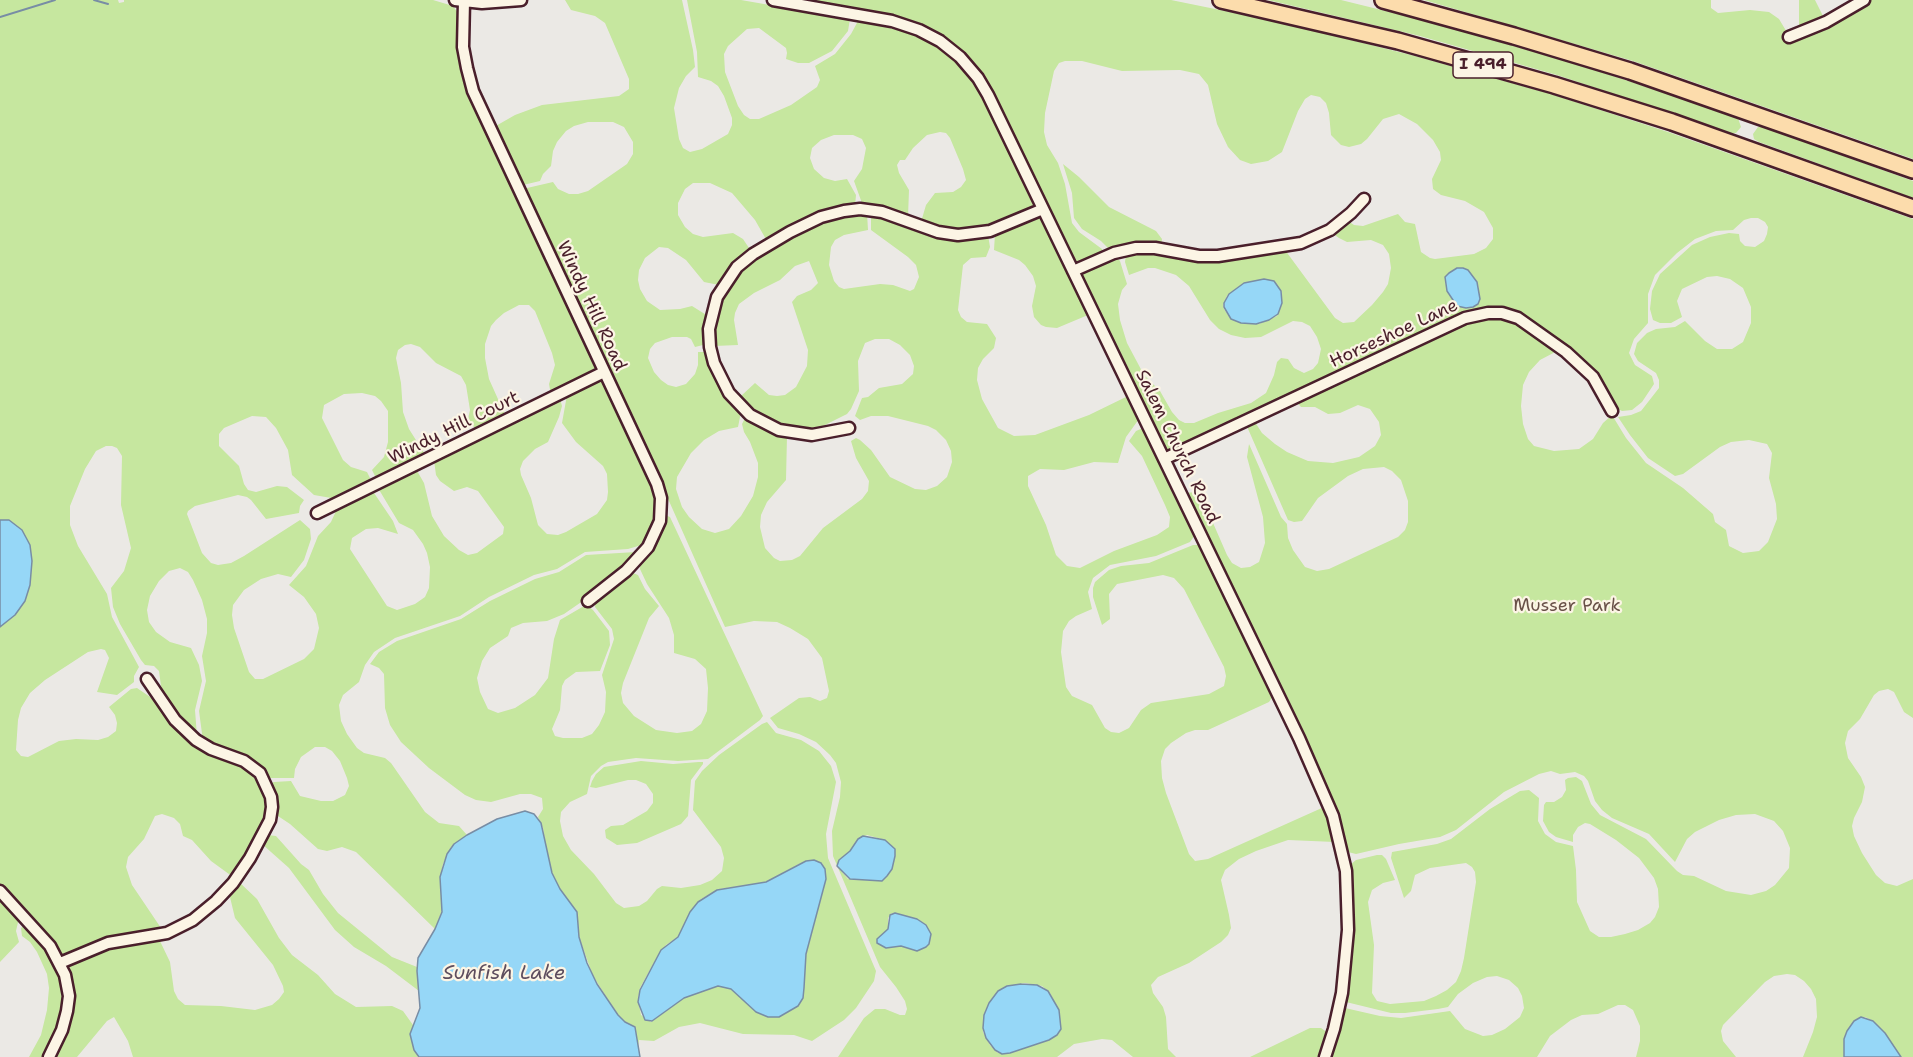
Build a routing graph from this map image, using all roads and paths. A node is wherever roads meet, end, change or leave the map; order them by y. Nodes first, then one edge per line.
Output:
1 (521, 0) edge
2 (773, 0) edge
3 (1221, 0) edge
4 (1383, 0) edge
5 (1864, 0) edge
6 (459, 1) edge
7 (1789, 37) dead end
8 (1913, 170) edge
9 (1364, 199) dead end
10 (1913, 208) edge
11 (1043, 209) junction
12 (1073, 271) junction
13 (604, 372) junction
14 (1612, 411) dead end
15 (849, 428) dead end
16 (1164, 459) junction
17 (317, 513) dead end
18 (588, 601) dead end
19 (147, 678) dead end
20 (0, 891) edge
21 (60, 963) junction
22 (49, 1057) edge
23 (1325, 1057) edge

1 - 6 street
2 - 11 street, Salem Church Road
3 - 10 highway, I 494
4 - 8 highway, I 494
5 - 7 street
6 - 13 street, Windy Hill Road
9 - 12 street
11 - 12 street, Salem Church Road
11 - 15 street
12 - 16 street, Salem Church Road
13 - 17 street, Windy Hill Court
13 - 18 street, Windy Hill Road
14 - 16 street, Horseshoe Lane
16 - 23 street, Salem Church Road
19 - 21 street
20 - 21 street
21 - 22 street

